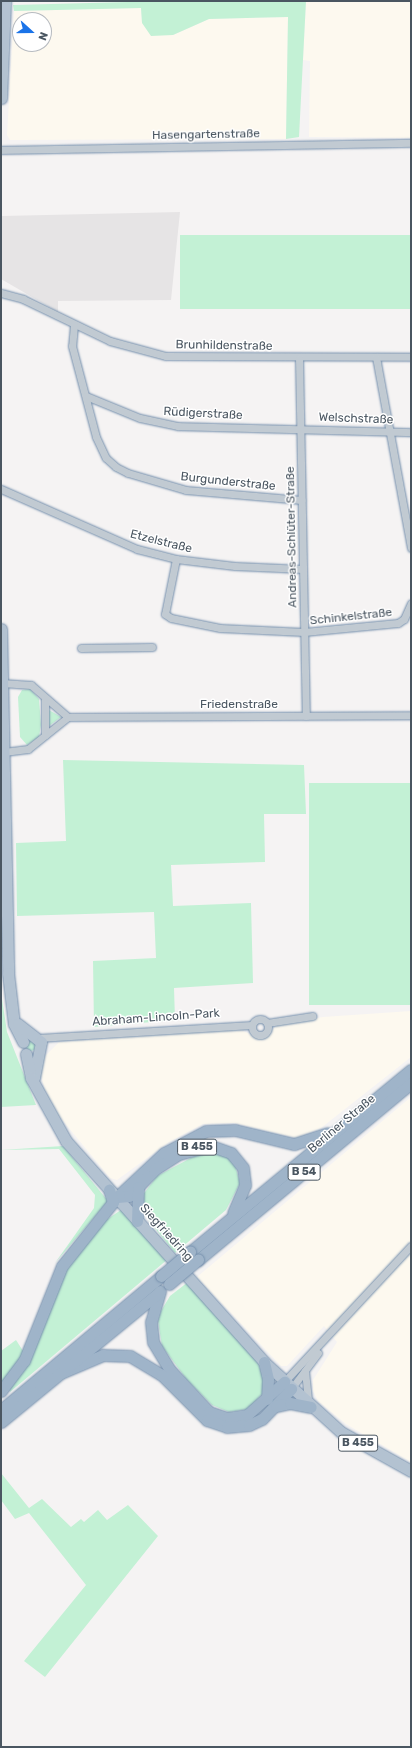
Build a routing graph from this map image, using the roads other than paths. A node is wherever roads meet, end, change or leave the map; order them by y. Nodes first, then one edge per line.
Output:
1 (4, 8) edge
2 (1, 98) edge
3 (411, 143) edge
4 (1, 150) edge
5 (1, 293) edge
6 (74, 325) junction
7 (376, 357) junction
8 (411, 357) edge
9 (299, 358) junction
10 (86, 396) junction
11 (300, 429) junction
12 (389, 431) junction
13 (411, 432) edge
14 (1, 489) edge
15 (302, 500) junction
16 (407, 509) edge
17 (411, 548) edge
18 (176, 559) junction
19 (303, 569) junction
20 (411, 603) edge
21 (1, 629) edge
22 (304, 632) junction
23 (152, 647) dead end
24 (81, 648) dead end
25 (2, 683) junction
26 (45, 699) junction
27 (411, 715) edge
28 (306, 716) junction
29 (68, 717) junction
30 (45, 735) junction
31 (4, 752) junction
32 (312, 1016) dead end
33 (267, 1023) junction
34 (252, 1025) junction
35 (33, 1045) junction
36 (411, 1070) edge
37 (411, 1083) edge
38 (351, 1118) junction
39 (138, 1187) junction
40 (113, 1194) junction
41 (229, 1220) junction
42 (137, 1221) junction
43 (411, 1246) edge
44 (194, 1256) junction
45 (165, 1280) junction
46 (160, 1292) junction
47 (328, 1338) junction
48 (264, 1362) junction
49 (305, 1371) junction
50 (61, 1373) junction
51 (287, 1385) junction
52 (1, 1391) edge
53 (267, 1399) junction
54 (276, 1406) junction
55 (310, 1407) junction
56 (1, 1410) edge
57 (1, 1422) edge
58 (411, 1471) edge

1 - 2 main road
3 - 4 street, Hasengartenstraße
5 - 6 street, Brunhildenstraße
6 - 9 street, Brunhildenstraße
6 - 10 street, Burgunderstraße
7 - 8 street, Brunhildenstraße
7 - 9 street, Brunhildenstraße
7 - 12 street
9 - 11 street, Andreas-Schlüter-Straße
10 - 11 street, Rüdigerstraße
10 - 15 street, Burgunderstraße
11 - 12 street, Welschstraße
11 - 15 street, Andreas-Schlüter-Straße
12 - 13 street, Welschstraße
12 - 16 street
14 - 18 street, Etzelstraße
15 - 19 street, Andreas-Schlüter-Straße
16 - 17 street
18 - 19 street, Etzelstraße
18 - 22 street, Schinkelstraße
19 - 22 street, Andreas-Schlüter-Straße
20 - 22 street, Schinkelstraße
21 - 25 main road, Siegfriedring
22 - 28 street, Andreas-Schlüter-Straße
23 - 24 street
25 - 26 street
25 - 31 main road, Siegfriedring
26 - 29 street
26 - 30 street
27 - 28 street, Friedenstraße
28 - 29 street, Friedenstraße
29 - 30 street
30 - 31 street
31 - 35 main road, Siegfriedring
32 - 33 street, Abraham-Lincoln-Park
33 - 34 street, Abraham-Lincoln-Park
33 - 34 street
34 - 35 street, Abraham-Lincoln-Park
35 - 40 main road, Siegfriedring / B 455
36 - 38 highway, Berliner Straße / B 54
37 - 44 highway, Berliner Straße / B 54
38 - 40 highway
38 - 41 highway, B 54
39 - 40 highway
39 - 41 highway, B 455
39 - 42 highway
40 - 42 main road, Siegfriedring / B 455
40 - 52 highway
41 - 44 highway, B 455
42 - 48 main road, Siegfriedring / B 455
43 - 47 street
44 - 45 highway, B 455, bridge
45 - 46 highway
45 - 56 highway, B 455
46 - 50 highway
46 - 53 highway
47 - 49 street
47 - 51 street
48 - 51 main road, Siegfriedring / B 455
48 - 53 highway
49 - 51 street
49 - 55 street
50 - 54 highway
50 - 57 highway
51 - 53 highway
51 - 54 highway
51 - 55 main road, B 455
54 - 55 highway, B 455
55 - 58 main road, B 455

